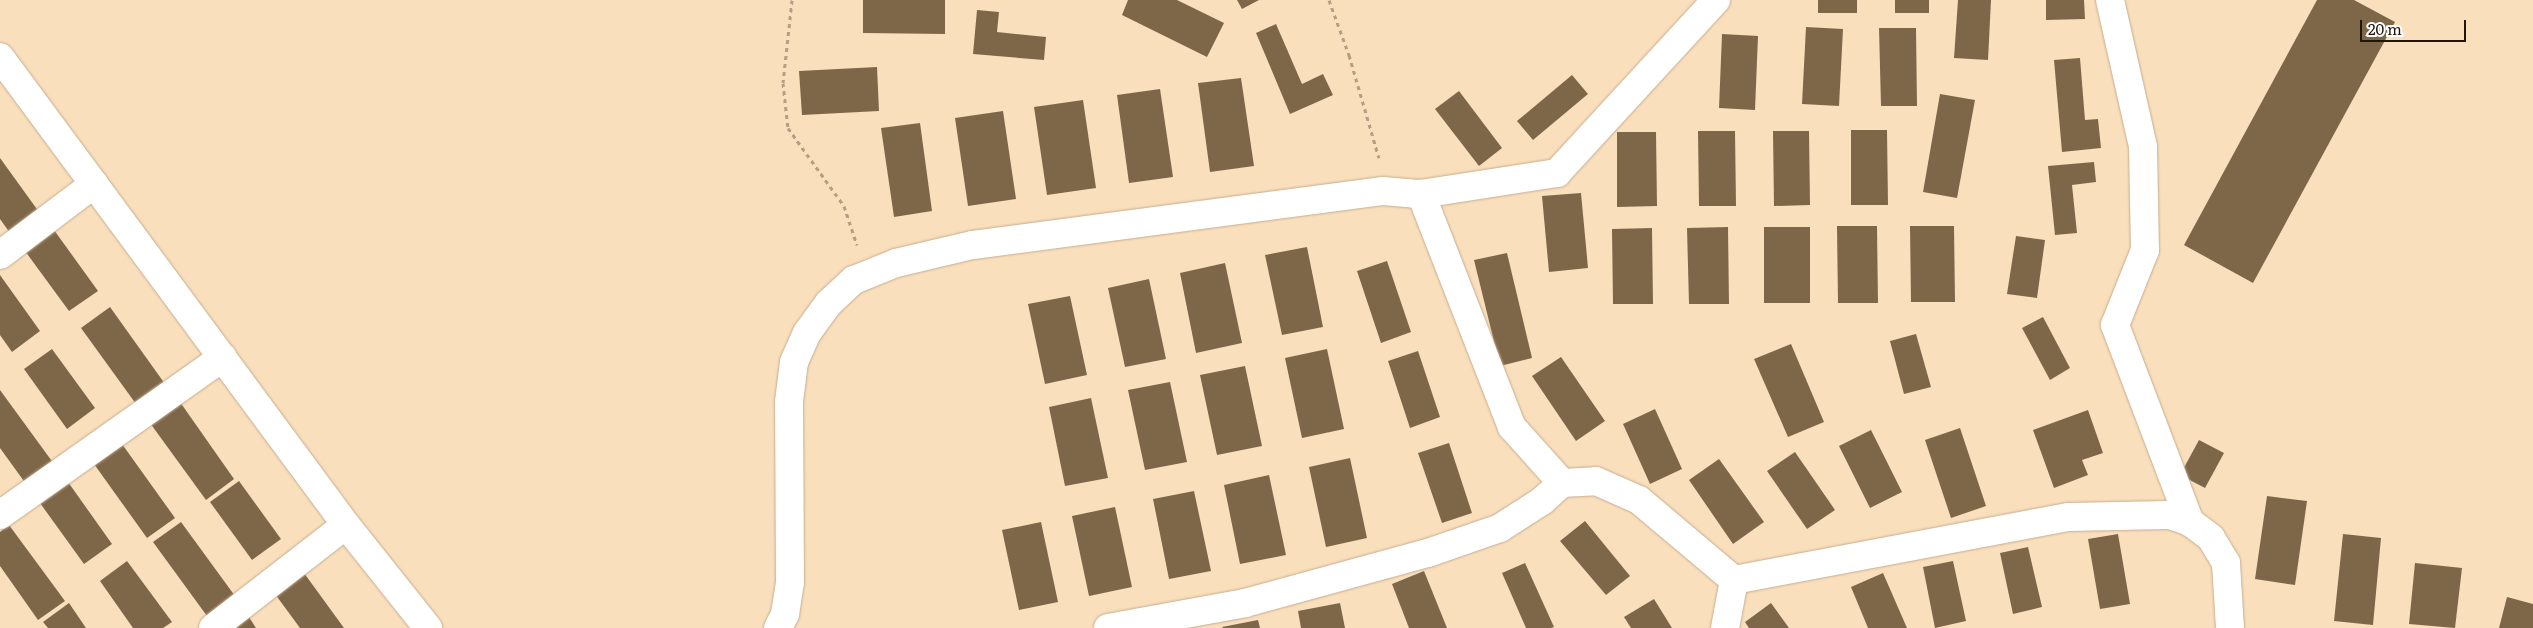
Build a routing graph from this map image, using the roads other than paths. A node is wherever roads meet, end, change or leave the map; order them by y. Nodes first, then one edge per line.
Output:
1 (1716, 0) edge
2 (2110, 0) edge
3 (0, 57) edge
4 (94, 184) junction
5 (1421, 194) junction
6 (0, 255) edge
7 (223, 357) junction
8 (1562, 483) junction
9 (0, 515) edge
10 (2190, 522) junction
11 (346, 525) junction
12 (1734, 580) junction
13 (213, 628) edge
14 (428, 628) edge
15 (778, 628) edge
16 (1108, 628) edge
17 (1725, 628) edge
18 (2230, 628) edge

1 - 5 street
2 - 10 street
3 - 4 street
4 - 6 street
4 - 7 street
5 - 8 street
5 - 15 street
7 - 9 street
7 - 11 street
8 - 12 street
8 - 16 street
10 - 12 street
10 - 18 street
11 - 13 street
11 - 14 street
12 - 17 street

